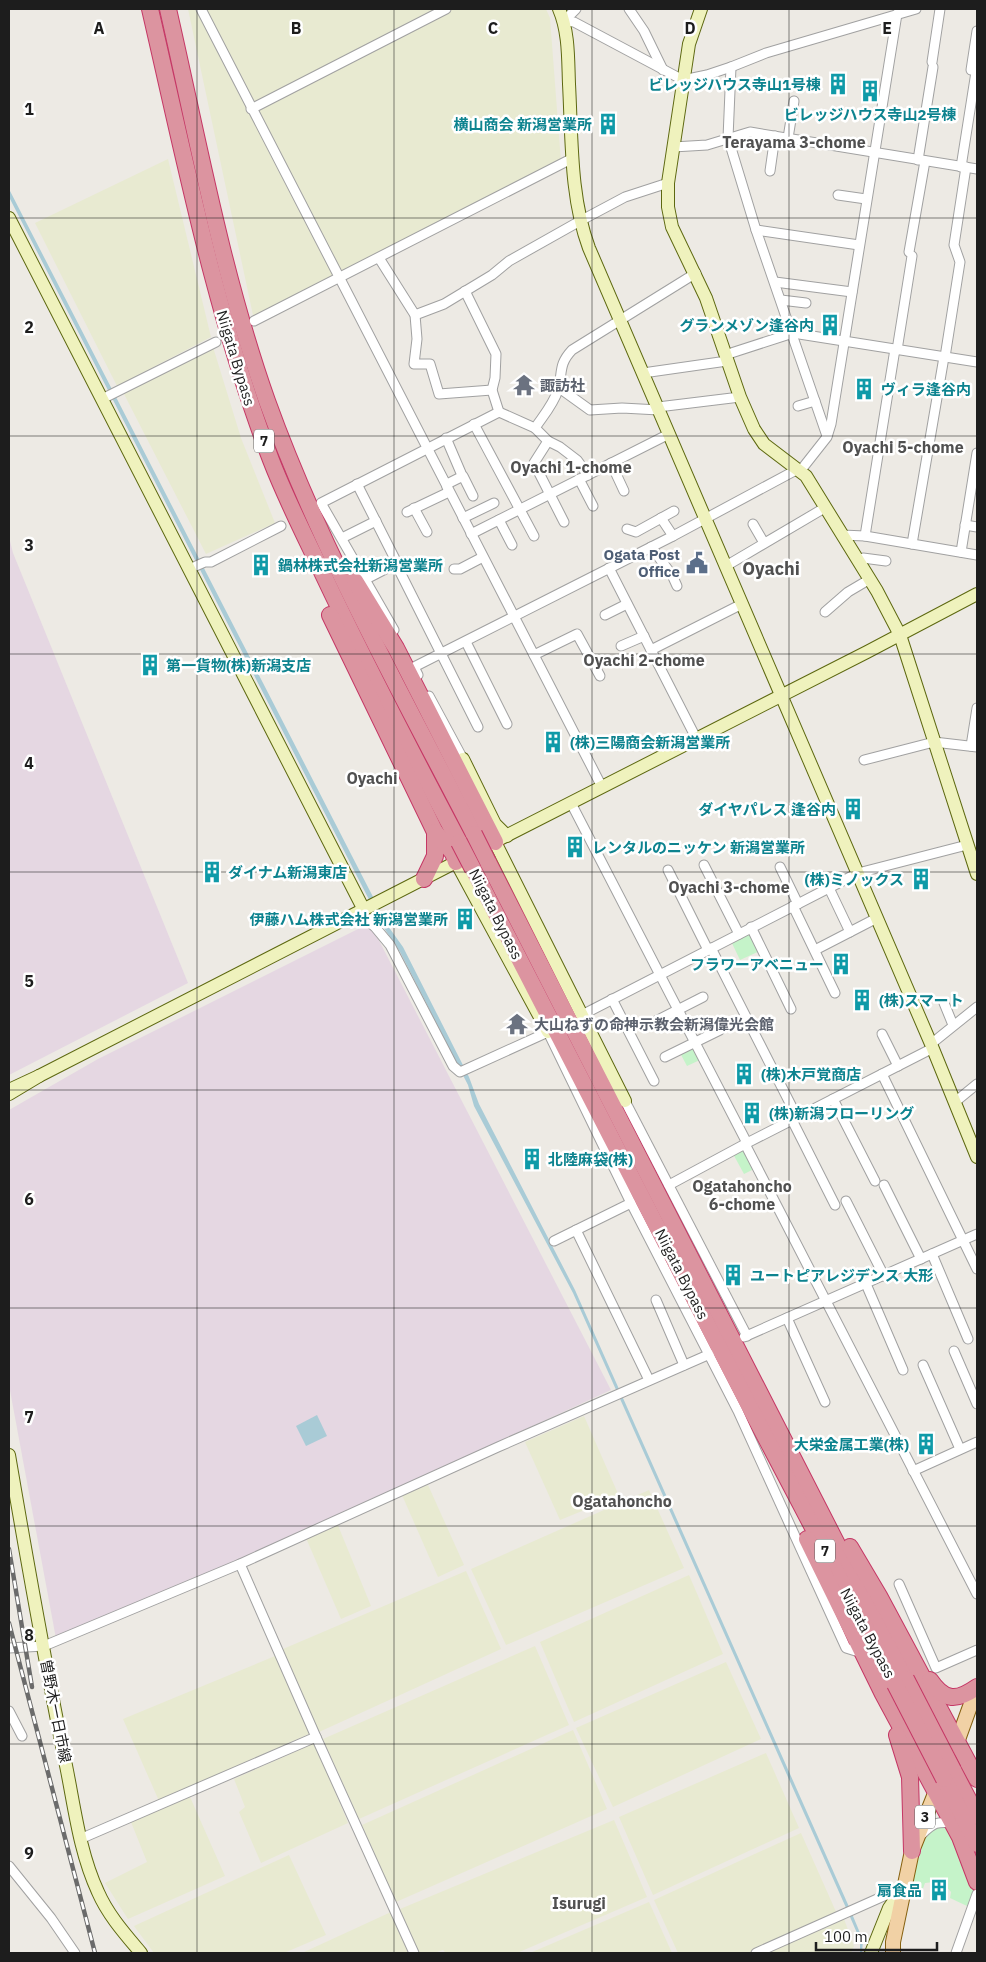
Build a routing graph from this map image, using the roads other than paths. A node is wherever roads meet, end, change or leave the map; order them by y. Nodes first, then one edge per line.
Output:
1 (150, 9) edge
2 (168, 9) edge
3 (201, 9) edge
4 (446, 9) edge
5 (559, 9) edge
6 (576, 9) edge
7 (628, 9) edge
8 (701, 9) edge
9 (916, 9) edge
10 (940, 9) edge
11 (897, 14) junction
12 (564, 21) junction
13 (977, 31) edge
14 (731, 67) junction
15 (664, 70) junction
16 (683, 80) junction
17 (794, 101) dead end
18 (251, 109) junction
19 (775, 136) junction
20 (728, 138) junction
21 (788, 138) junction
22 (672, 147) junction
23 (874, 153) junction
24 (573, 158) junction
25 (921, 160) junction
26 (964, 167) junction
27 (977, 169) edge
28 (770, 171) dead end
29 (668, 183) junction
30 (838, 195) dead end
31 (866, 200) junction
32 (9, 218) edge
33 (580, 221) junction
34 (756, 230) junction
35 (859, 245) junction
36 (379, 258) junction
37 (696, 273) junction
38 (340, 278) junction
39 (775, 282) junction
40 (465, 291) junction
41 (852, 292) junction
42 (781, 300) junction
43 (806, 303) dead end
44 (414, 315) junction
45 (619, 319) junction
46 (254, 321) dead end
47 (793, 333) junction
48 (844, 341) junction
49 (216, 342) dead end
50 (896, 349) junction
51 (945, 357) junction
52 (726, 358) junction
53 (977, 362) edge
54 (643, 373) junction
55 (558, 387) junction
56 (492, 390) junction
57 (740, 397) junction
58 (102, 399) junction
59 (815, 401) junction
60 (798, 406) dead end
61 (658, 408) junction
62 (499, 412) junction
63 (474, 424) junction
64 (535, 428) junction
65 (669, 434) junction
66 (827, 437) junction
67 (446, 438) junction
68 (548, 441) junction
69 (427, 448) junction
70 (977, 455) edge
71 (611, 463) junction
72 (799, 470) junction
73 (461, 473) dead end
74 (588, 475) junction
75 (579, 479) junction
76 (357, 484) junction
77 (448, 489) junction
78 (283, 491) junction
79 (624, 491) dead end
80 (974, 491) edge
81 (549, 494) junction
82 (473, 496) dead end
83 (494, 503) dead end
84 (310, 506) junction
85 (593, 506) dead end
86 (826, 507) junction
87 (519, 510) junction
88 (674, 512) dead end
89 (462, 518) junction
90 (662, 518) junction
91 (705, 518) junction
92 (500, 520) junction
93 (376, 521) junction
94 (564, 522) dead end
95 (754, 524) dead end
96 (965, 525) junction
97 (281, 526) dead end
98 (977, 527) edge
99 (628, 529) dead end
100 (427, 532) dead end
101 (471, 534) junction
102 (842, 535) junction
103 (534, 536) dead end
104 (673, 536) junction
105 (865, 536) junction
106 (342, 538) junction
107 (764, 543) junction
108 (912, 544) junction
109 (512, 545) dead end
110 (651, 547) junction
111 (961, 552) junction
112 (977, 555) edge
113 (483, 557) junction
114 (858, 561) junction
115 (886, 561) dead end
116 (726, 566) junction
117 (609, 568) junction
118 (189, 569) junction
119 (454, 569) dead end
120 (400, 572) dead end
121 (366, 579) junction
122 (870, 579) junction
123 (678, 586) dead end
124 (977, 594) edge
125 (627, 604) junction
126 (742, 604) junction
127 (825, 612) dead end
128 (605, 614) dead end
129 (514, 617) junction
130 (900, 635) junction
131 (644, 636) junction
132 (466, 642) junction
133 (620, 646) dead end
134 (650, 650) junction
135 (442, 653) junction
136 (534, 655) junction
137 (414, 667) junction
138 (600, 676) dead end
139 (781, 695) junction
140 (977, 708) edge
141 (507, 724) dead end
142 (478, 726) dead end
143 (696, 738) junction
144 (934, 742) junction
145 (974, 747) edge
146 (463, 759) joint
147 (864, 760) dead end
148 (602, 787) junction
149 (571, 802) junction
150 (434, 832) junction
151 (466, 838) junction
152 (501, 839) junction
153 (967, 845) junction
154 (456, 862) junction
155 (481, 865) junction
156 (704, 865) dead end
157 (780, 867) dead end
158 (976, 867) edge
159 (668, 870) dead end
160 (858, 873) junction
161 (424, 879) junction
162 (829, 888) junction
163 (795, 905) junction
164 (361, 911) junction
165 (877, 918) junction
166 (751, 928) junction
167 (850, 932) junction
168 (738, 934) junction
169 (709, 949) junction
170 (815, 950) junction
171 (660, 974) junction
172 (835, 993) dead end
173 (703, 998) dead end
174 (612, 999) junction
175 (944, 1003) dead end
176 (977, 1007) edge
177 (791, 1009) dead end
178 (679, 1010) junction
179 (582, 1015) junction
180 (652, 1023) dead end
181 (953, 1025) junction
182 (720, 1030) dead end
183 (548, 1032) junction
184 (882, 1034) dead end
185 (695, 1042) junction
186 (932, 1046) junction
187 (666, 1057) dead end
188 (898, 1066) junction
189 (882, 1074) junction
190 (39, 1076) junction
191 (654, 1081) dead end
192 (977, 1084) edge
193 (9, 1090) edge
194 (9, 1094) edge
195 (833, 1099) junction
196 (625, 1100) joint
197 (955, 1102) junction
198 (795, 1118) junction
199 (746, 1144) junction
200 (977, 1157) edge
201 (875, 1181) dead end
202 (669, 1185) junction
203 (884, 1185) dead end
204 (846, 1201) dead end
205 (631, 1203) junction
206 (835, 1206) dead end
207 (576, 1230) junction
208 (977, 1234) edge
209 (964, 1240) junction
210 (554, 1241) dead end
211 (932, 1254) junction
212 (920, 1259) junction
213 (977, 1269) edge
214 (884, 1276) junction
215 (866, 1284) junction
216 (656, 1300) dead end
217 (826, 1301) junction
218 (787, 1318) junction
219 (968, 1339) dead end
220 (954, 1351) dead end
221 (710, 1354) junction
222 (684, 1365) junction
223 (923, 1365) dead end
224 (904, 1370) dead end
225 (649, 1380) junction
226 (825, 1402) dead end
227 (977, 1404) edge
228 (755, 1417) junction
229 (774, 1418) junction
230 (977, 1442) edge
231 (960, 1449) junction
232 (9, 1454) edge
233 (913, 1471) junction
234 (240, 1564) junction
235 (899, 1584) dead end
236 (977, 1594) edge
237 (888, 1612) junction
238 (44, 1646) junction
239 (9, 1648) edge
240 (977, 1650) edge
241 (862, 1653) junction
242 (900, 1681) junction
243 (977, 1687) edge
244 (885, 1697) junction
245 (9, 1712) edge
246 (22, 1736) dead end
247 (316, 1738) junction
248 (957, 1744) junction
249 (977, 1779) edge
250 (944, 1780) junction
251 (977, 1816) edge
252 (953, 1823) junction
253 (80, 1839) junction
254 (915, 1844) junction
255 (977, 1844) edge
256 (9, 1866) edge
257 (977, 1882) edge
258 (904, 1887) junction
259 (977, 1894) edge
260 (973, 1916) edge
261 (75, 1953) edge
262 (141, 1953) edge
263 (414, 1953) edge
264 (756, 1953) edge
265 (871, 1953) edge
266 (893, 1953) edge
267 (956, 1953) edge

1 - 78 highway, Niigata Bypass / 7
2 - 84 highway, Niigata Bypass / 7
3 - 18 street
4 - 18 street
5 - 12 street
6 - 12 street
7 - 15 street
8 - 16 street
9 - 11 street
10 - 25 street
11 - 14 street
11 - 23 street
12 - 15 street
12 - 24 street
13 - 26 street
14 - 16 street
14 - 20 street
15 - 16 street
16 - 22 street
17 - 21 street
18 - 38 street
19 - 20 street
19 - 21 street
19 - 28 street
20 - 22 street
20 - 34 street
21 - 23 street
22 - 29 street
23 - 25 street
23 - 31 street
24 - 33 street
24 - 36 street
25 - 26 street
25 - 50 street
26 - 27 street
26 - 51 street
29 - 33 street
29 - 37 street
30 - 31 street
31 - 35 street
32 - 58 street
33 - 40 street
33 - 45 street
34 - 35 street
34 - 39 street
35 - 41 street
36 - 38 street
36 - 44 street
37 - 45 street
37 - 52 street
38 - 46 street
38 - 69 street
39 - 41 street
39 - 42 street
40 - 44 street
40 - 56 street
41 - 48 street
42 - 43 street
42 - 47 street
44 - 56 street
45 - 54 street
45 - 55 street
47 - 48 street
47 - 52 street
47 - 59 street
48 - 50 street
48 - 66 street
49 - 58 street
50 - 51 street
50 - 105 street
51 - 53 street
51 - 108 street
52 - 54 street
52 - 57 street
54 - 61 street
55 - 61 street
55 - 64 street
56 - 62 street
57 - 61 street
57 - 72 street
58 - 118 street
59 - 60 street
59 - 66 street
61 - 65 street
62 - 63 street
62 - 64 street
63 - 67 street
63 - 87 street
64 - 68 street
65 - 71 street
65 - 91 street
66 - 72 street
67 - 69 street
67 - 73 street
68 - 74 street
68 - 81 street
69 - 76 street
69 - 77 street
70 - 80 street
71 - 74 street
71 - 79 street
72 - 86 street
72 - 91 street
74 - 75 street
75 - 81 street
75 - 85 street
76 - 93 street
76 - 106 street
77 - 82 street
77 - 89 street
77 - 100 street
78 - 150 highway
78 - 151 highway, Niigata Bypass / 7
80 - 96 street
81 - 87 street
81 - 94 street
83 - 89 street
84 - 151 highway, Niigata Bypass / 7
84 - 152 highway
86 - 102 street
86 - 107 street
87 - 92 street
87 - 103 street
88 - 90 street
89 - 101 street
90 - 99 street
90 - 104 street
91 - 104 street
91 - 116 street
92 - 101 street
92 - 109 street
93 - 106 street
93 - 121 street
95 - 107 street
96 - 98 street
96 - 111 street
97 - 118 street
101 - 113 street
102 - 105 street
102 - 114 street
104 - 110 street
105 - 108 street
106 - 121 street
107 - 116 street
108 - 111 street
110 - 117 street
110 - 123 street
111 - 112 street
113 - 119 street
113 - 129 street
114 - 115 street
114 - 122 street
116 - 126 street
117 - 125 street
117 - 129 street
118 - 164 street
120 - 135 street
121 - 137 street
122 - 127 street
122 - 130 street
124 - 130 street
125 - 128 street
125 - 131 street
126 - 134 street
126 - 139 street
129 - 132 street
129 - 136 street
130 - 139 street
130 - 144 street
131 - 133 street
131 - 134 street
132 - 135 street
132 - 141 street
134 - 143 street
135 - 137 street
135 - 142 street
136 - 138 street
136 - 148 street
137 - 146 street
139 - 143 street
139 - 160 street
140 - 145 street
143 - 148 street
144 - 145 street
144 - 147 street
144 - 153 street
146 - 152 street
148 - 149 street
149 - 152 street
149 - 171 street
150 - 154 highway
150 - 161 highway
151 - 155 highway, Niigata Bypass / 7, bridge
152 - 154 street
152 - 179 street
153 - 158 street
153 - 160 street
154 - 161 street
154 - 183 street
155 - 228 highway, Niigata Bypass / 7
155 - 229 highway, Niigata Bypass / 7
156 - 168 street
157 - 163 street
159 - 169 street
160 - 162 street
160 - 165 street
161 - 164 street
162 - 163 street
162 - 167 street
163 - 166 street
163 - 170 street
164 - 183 street
164 - 190 street
165 - 167 street
165 - 186 street
166 - 168 street
166 - 177 street
167 - 170 street
168 - 169 street
169 - 171 street
169 - 198 street
170 - 172 street
171 - 174 street
171 - 178 street
173 - 178 street
174 - 179 street
174 - 191 street
175 - 181 street
176 - 181 street
178 - 180 street
178 - 185 street
179 - 196 street
181 - 186 street
182 - 185 street
183 - 205 street
184 - 188 street
185 - 187 street
185 - 199 street
186 - 188 street
186 - 197 street
188 - 189 street
189 - 195 street
189 - 209 street
190 - 193 street
190 - 194 street
192 - 197 street
195 - 198 street
195 - 201 street
196 - 202 street
197 - 200 street
198 - 199 street
198 - 206 street
199 - 202 street
199 - 217 street
202 - 218 street
203 - 212 street
204 - 214 street
205 - 207 street
205 - 221 street
207 - 210 street
207 - 225 street
208 - 209 street
209 - 211 street
209 - 213 street
211 - 212 street
211 - 219 street
212 - 214 street
214 - 215 street
215 - 217 street
215 - 224 street
216 - 222 street
217 - 218 street
217 - 233 street
218 - 226 street
220 - 227 street
221 - 222 street
221 - 241 street
222 - 225 street
223 - 231 street
225 - 234 street
228 - 241 highway
228 - 242 highway, Niigata Bypass / 7
229 - 237 highway
229 - 242 highway, Niigata Bypass / 7
230 - 231 street
231 - 233 street
232 - 238 street, 曽野木一日市線
233 - 236 street
234 - 238 street
234 - 247 street
235 - 240 street
237 - 243 highway
237 - 248 highway
238 - 239 street
238 - 253 street, 曽野木一日市線
241 - 244 highway
242 - 250 highway, Niigata Bypass / 7, bridge
243 - 248 main road, 3
244 - 250 highway
244 - 254 highway
245 - 246 street
247 - 253 street
247 - 263 street
248 - 249 highway
248 - 250 main road, 3
250 - 251 highway, 7
250 - 252 highway
250 - 254 main road, 3
250 - 255 highway, 7
252 - 254 street
252 - 257 highway
253 - 262 street, 曽野木一日市線
254 - 258 main road, 3
256 - 261 street
258 - 264 street
258 - 265 street
258 - 266 main road, 3
259 - 260 street
260 - 267 street

